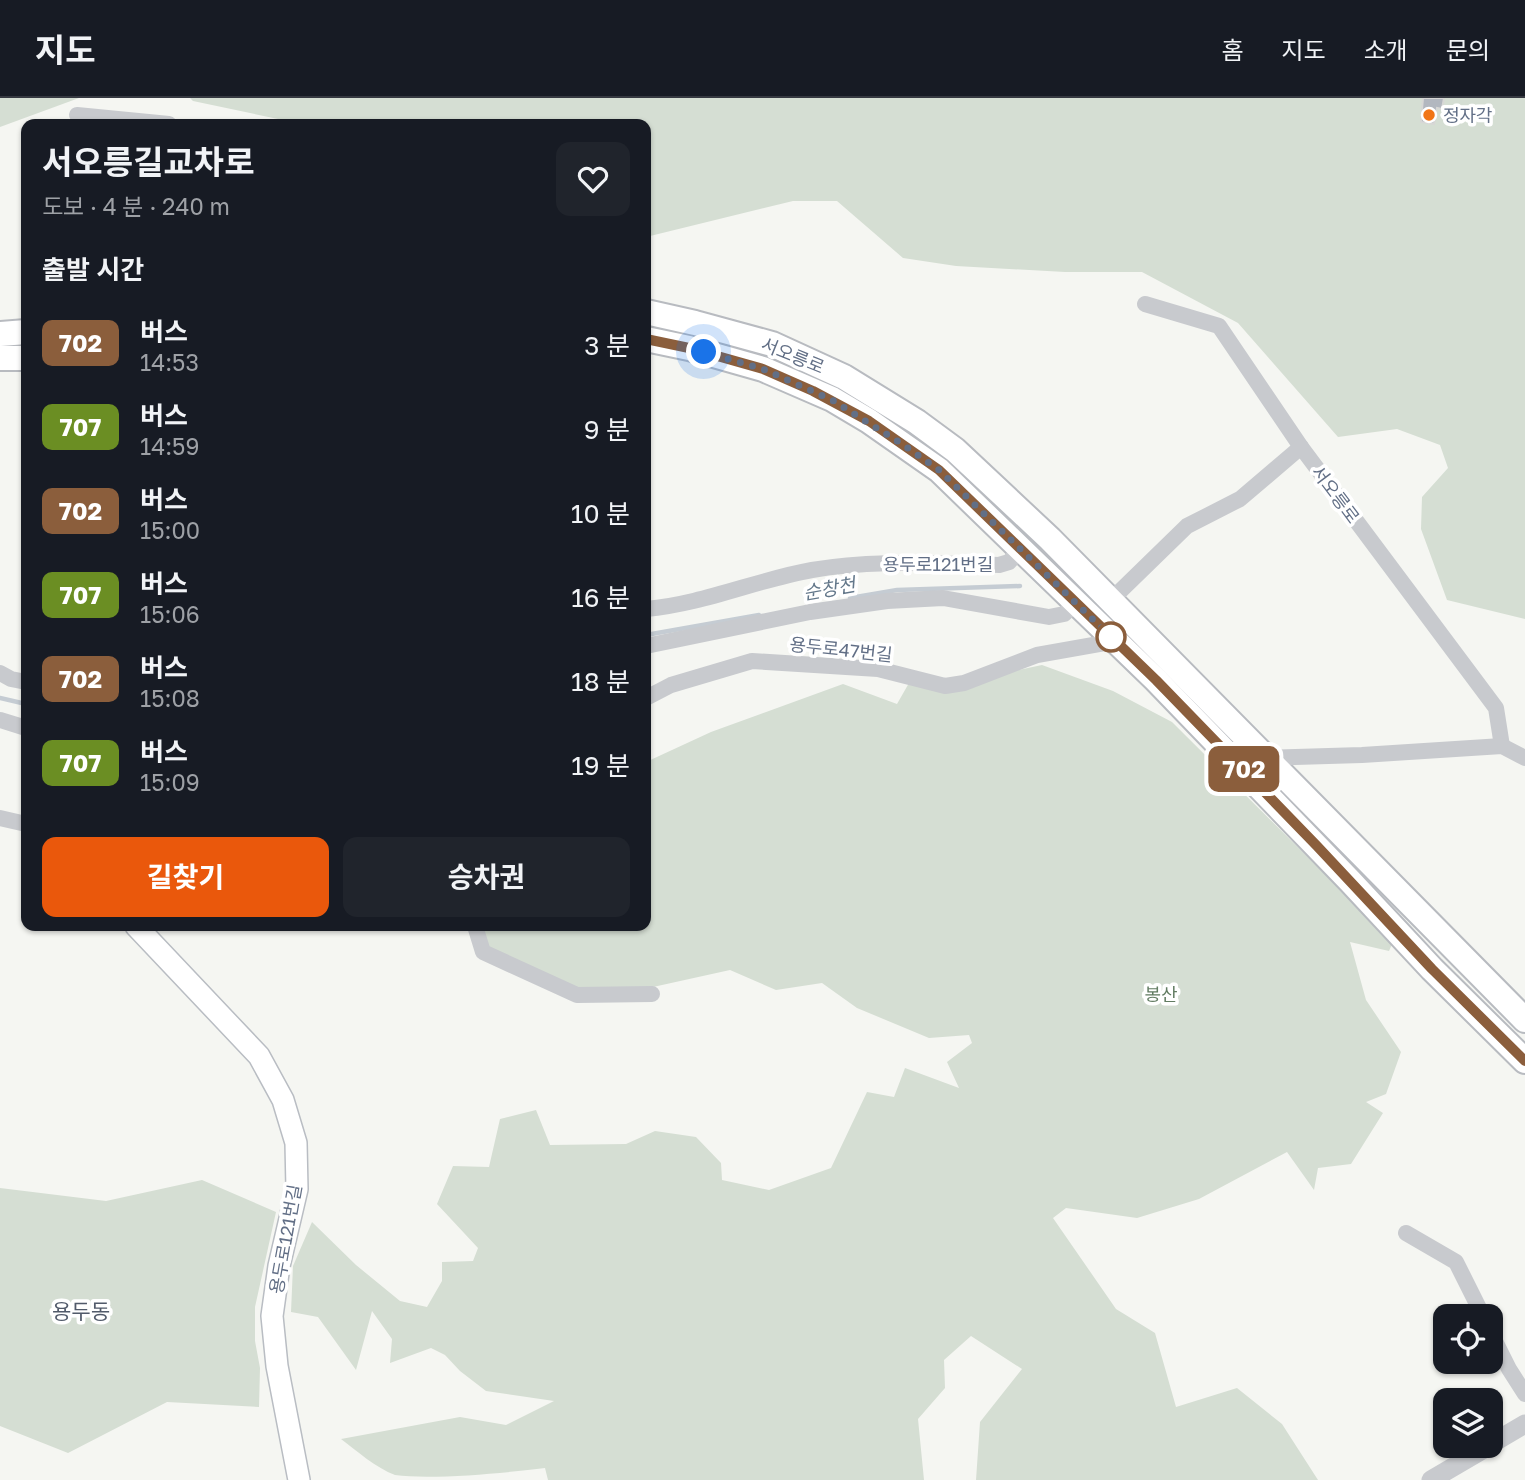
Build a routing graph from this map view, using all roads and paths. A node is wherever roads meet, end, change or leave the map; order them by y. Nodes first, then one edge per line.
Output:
1 (77, 115) dead end
2 (114, 119) edge
3 (1145, 304) dead end
4 (651, 313) edge
5 (21, 332) edge
6 (0, 334) edge
7 (651, 340) edge
8 (0, 358) edge
9 (21, 358) edge
10 (1301, 447) junction
11 (1020, 550) junction
12 (1110, 601) junction
13 (1077, 602) junction
14 (651, 609) edge
15 (1116, 642) junction
16 (651, 645) edge
17 (0, 673) edge
18 (21, 681) edge
19 (651, 695) edge
20 (0, 720) edge
21 (21, 726) edge
22 (1502, 746) junction
23 (1233, 758) junction
24 (1267, 758) junction
25 (1525, 758) edge
26 (0, 818) edge
27 (21, 823) edge
28 (141, 931) edge
29 (477, 931) edge
30 (652, 994) dead end
31 (1525, 1020) edge
32 (1525, 1061) edge
33 (1406, 1233) dead end
34 (1477, 1304) edge
35 (1503, 1358) edge
36 (1525, 1394) edge
37 (1525, 1424) edge
38 (1503, 1437) edge
39 (1468, 1458) edge
40 (299, 1480) edge
41 (1431, 1480) edge

1 - 2 street
3 - 10 street
4 - 12 main road, 서오릉로
5 - 6 main road
7 - 11 main road, 서오릉로
8 - 9 main road
10 - 12 street, 서오릉로
10 - 22 street, 서오릉로
11 - 13 main road, 서오릉로
11 - 14 street, 용두로121번길
12 - 24 main road, 서오릉로
13 - 15 main road, 서오릉로
13 - 16 street
15 - 19 street, 용두로47번길
15 - 23 main road, 서오릉로
17 - 18 street
20 - 21 street
22 - 24 street
22 - 25 street
23 - 24 street
23 - 32 main road, 서오릉로
24 - 31 main road, 서오릉로
26 - 27 street
28 - 40 main road, 용두로121번길
29 - 30 street
33 - 34 street
35 - 36 street
37 - 38 street
39 - 41 street

